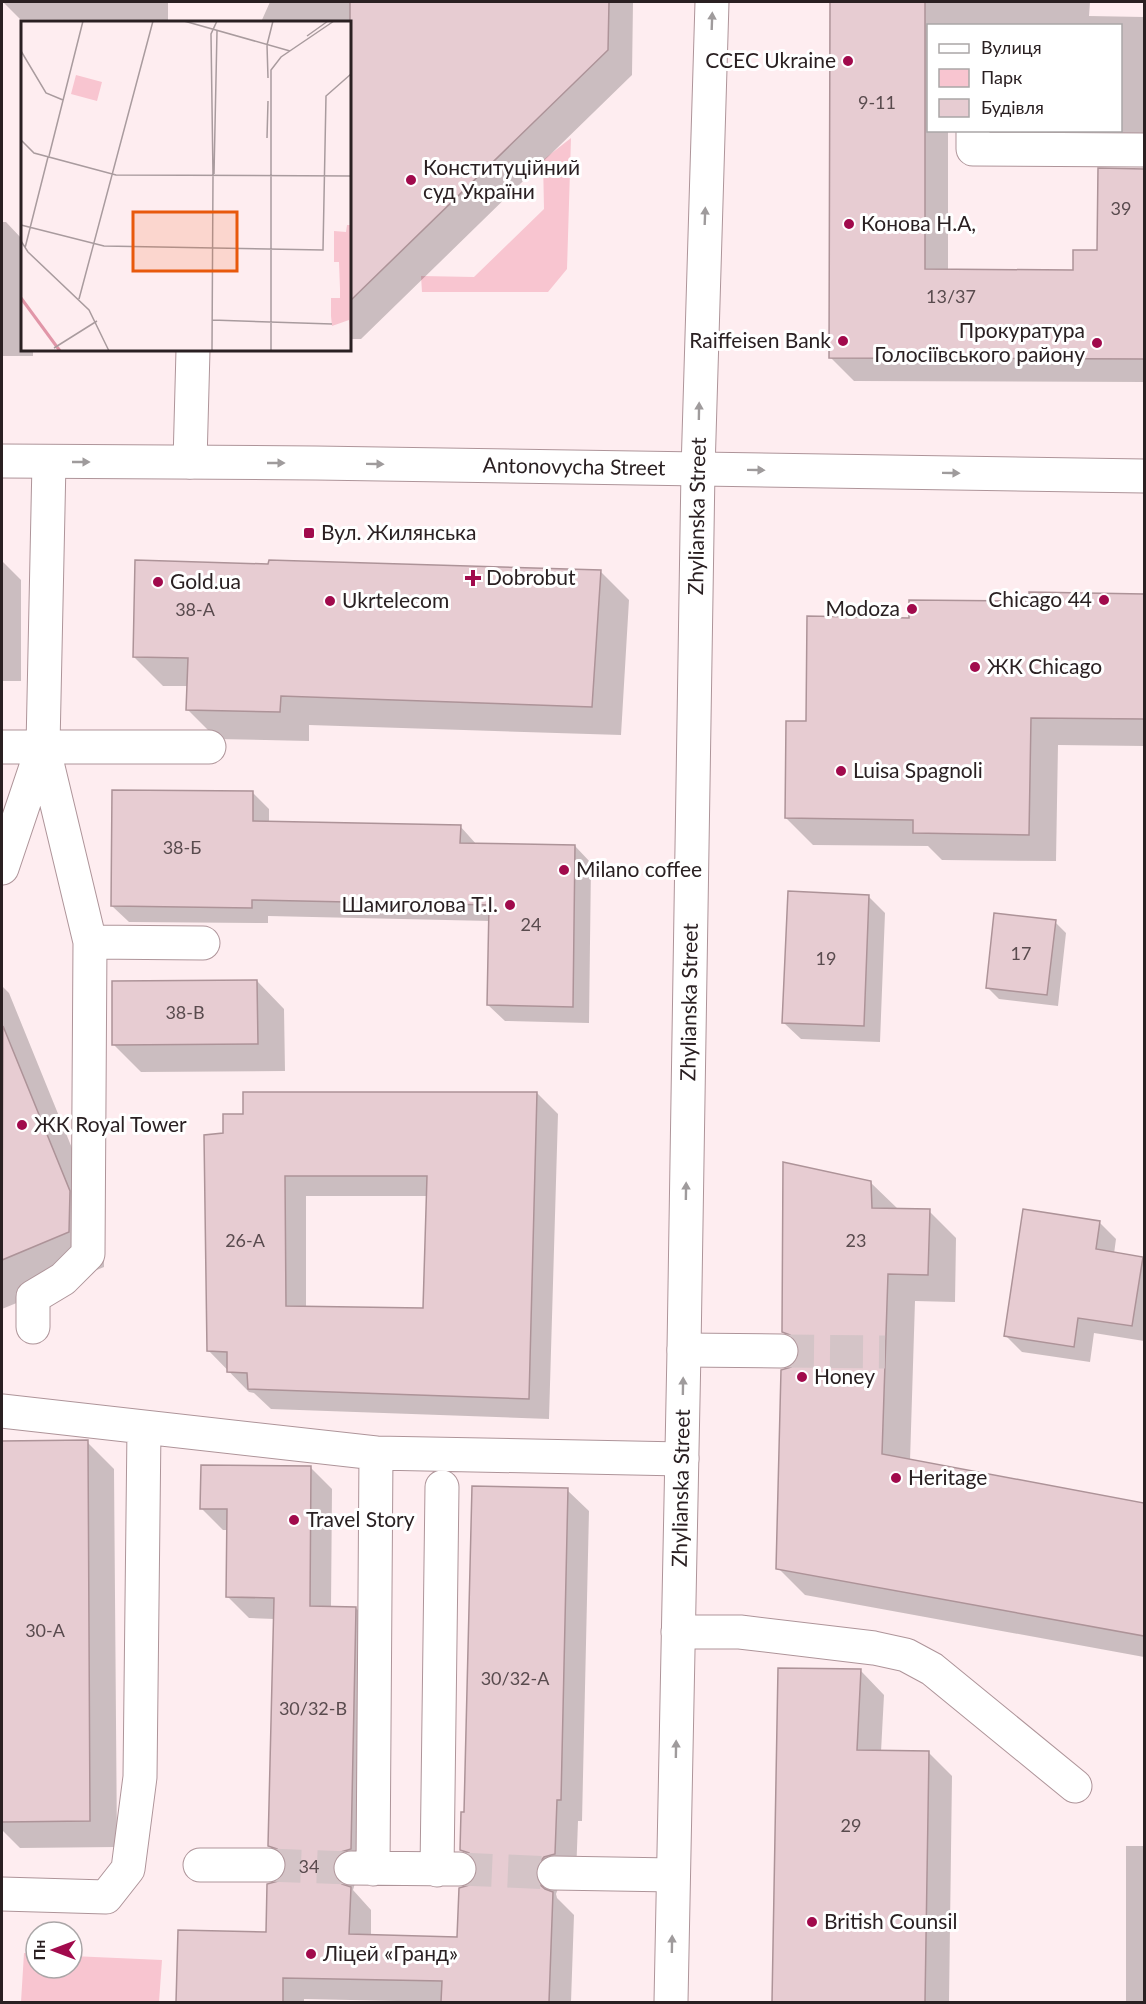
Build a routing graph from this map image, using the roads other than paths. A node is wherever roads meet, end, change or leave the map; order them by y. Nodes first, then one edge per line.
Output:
1 (712, 2) edge
2 (973, 132) edge
3 (1144, 150) edge
4 (193, 351) edge
5 (2, 461) edge
6 (49, 462) junction
7 (190, 462) junction
8 (698, 470) junction
9 (1144, 476) edge
10 (43, 746) junction
11 (2, 747) edge
12 (209, 747) dead end
13 (2, 868) edge
14 (90, 942) junction
15 (203, 943) dead end
16 (33, 1327) dead end
17 (684, 1350) junction
18 (781, 1352) tunnel mouth
19 (2, 1411) edge
20 (144, 1428) junction
21 (376, 1453) junction
22 (682, 1459) junction
23 (442, 1487) dead end
24 (678, 1632) junction
25 (1075, 1786) dead end
26 (200, 1865) dead end
27 (268, 1865) tunnel mouth
28 (554, 1873) tunnel mouth
29 (673, 1875) junction
30 (2, 1894) edge
31 (671, 2002) edge

8 -> 1 main road, Zhylianska Street
2 - 3 main road
4 - 7 main road
5 - 6 main road, Antonovycha Street
6 -> 7 main road, Antonovycha Street
6 - 10 main road
7 -> 8 main road, Antonovycha Street
8 -> 9 main road, Antonovycha Street
17 -> 8 main road, Zhylianska Street
10 - 11 main road
10 - 12 main road
10 - 13 main road
10 - 14 main road
14 - 15 main road
14 - 16 main road
17 - 18 main road
22 -> 17 main road, Zhylianska Street
19 - 20 main road
20 - 21 main road
20 - 30 main road
21 - 22 main road
21 - 23 main road
22 - 24 main road, Zhylianska Street
24 - 25 main road
29 -> 24 main road, Zhylianska Street
26 - 27 main road
28 - 29 main road
31 -> 29 main road, Zhylianska Street

